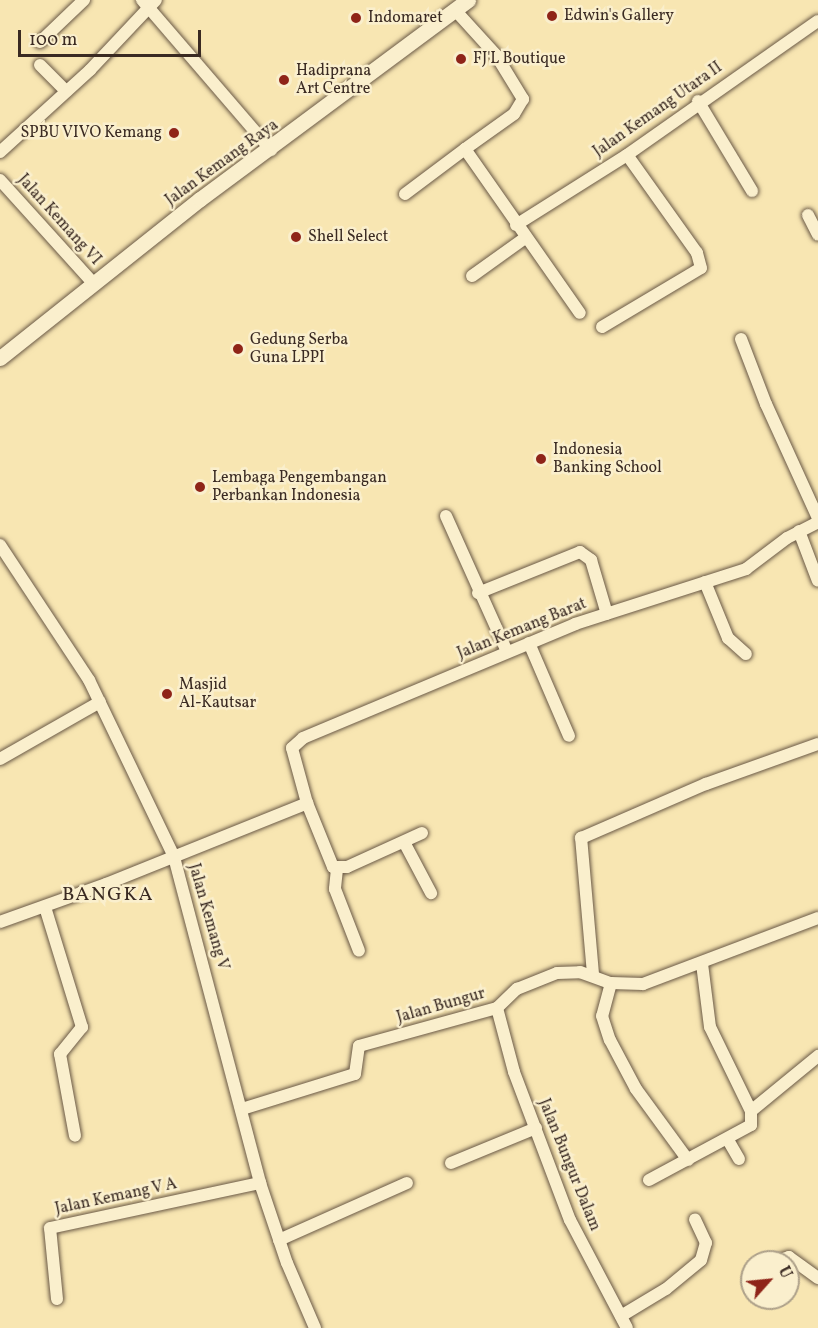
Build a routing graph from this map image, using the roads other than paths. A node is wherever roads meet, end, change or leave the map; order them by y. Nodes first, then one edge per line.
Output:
1 (84, 0) edge
2 (468, 0) edge
3 (148, 3) edge
4 (455, 10) junction
5 (818, 21) edge
6 (40, 42) dead end
7 (40, 65) dead end
8 (66, 91) junction
9 (698, 101) junction
10 (465, 149) junction
11 (271, 150) junction
12 (0, 152) edge
13 (627, 155) junction
14 (0, 180) edge
15 (752, 191) dead end
16 (405, 194) dead end
17 (808, 215) dead end
18 (516, 225) junction
19 (818, 236) edge
20 (525, 238) junction
21 (472, 276) dead end
22 (93, 283) junction
23 (580, 313) dead end
24 (602, 327) dead end
25 (741, 339) dead end
26 (0, 358) edge
27 (446, 516) dead end
28 (818, 520) edge
29 (799, 531) junction
30 (0, 545) edge
31 (818, 581) edge
32 (705, 582) junction
33 (478, 593) junction
34 (607, 614) junction
35 (529, 643) junction
36 (507, 652) junction
37 (746, 654) dead end
38 (100, 702) junction
39 (569, 736) dead end
40 (818, 744) edge
41 (0, 759) edge
42 (307, 803) junction
43 (422, 833) dead end
44 (404, 842) junction
45 (174, 857) junction
46 (337, 869) junction
47 (431, 893) dead end
48 (45, 907) junction
49 (818, 918) edge
50 (0, 922) edge
51 (359, 951) dead end
52 (702, 964) junction
53 (593, 974) junction
54 (611, 983) junction
55 (497, 1008) junction
56 (818, 1056) edge
57 (242, 1109) junction
58 (751, 1110) junction
59 (536, 1128) junction
60 (75, 1136) dead end
61 (728, 1140) junction
62 (739, 1159) dead end
63 (688, 1160) junction
64 (451, 1162) dead end
65 (650, 1180) dead end
66 (407, 1182) dead end
67 (260, 1183) junction
68 (695, 1219) dead end
69 (279, 1240) junction
70 (800, 1265) edge
71 (818, 1278) edge
72 (57, 1299) dead end
73 (621, 1316) junction
74 (315, 1328) edge
75 (627, 1328) edge

1 - 6 street
2 - 4 street, Jalan Kemang Raya
3 - 8 street
3 - 11 street
4 - 10 street
4 - 11 street, Jalan Kemang Raya
5 - 9 street, Jalan Kemang Utara II
7 - 8 street
8 - 12 street
9 - 13 street, Jalan Kemang Utara II
9 - 15 street
10 - 16 street
10 - 18 street
11 - 22 street, Jalan Kemang Raya
13 - 18 street, Jalan Kemang Utara II
13 - 24 street
14 - 22 street, Jalan Kemang VI
17 - 19 street
18 - 20 street
20 - 21 street
20 - 23 street
22 - 26 street, Jalan Kemang Raya
25 - 28 street
27 - 33 street
28 - 29 street, Jalan Kemang Barat
29 - 31 street
29 - 32 street, Jalan Kemang Barat
30 - 38 street, Jalan Kemang V
32 - 34 street, Jalan Kemang Barat
32 - 37 street
33 - 34 street
33 - 36 street
34 - 35 street, Jalan Kemang Barat
35 - 36 street, Jalan Kemang Barat
35 - 39 street
36 - 42 street, Jalan Kemang Barat
38 - 41 street
38 - 45 street, Jalan Kemang V
40 - 53 street
42 - 45 street
42 - 46 street, Jalan Kemang Barat
43 - 44 street
44 - 46 street
44 - 47 street
45 - 48 street
45 - 57 street, Jalan Kemang V
46 - 51 street
48 - 50 street
48 - 60 street
49 - 52 street, Jalan Bungur
52 - 54 street, Jalan Bungur
52 - 58 street
53 - 54 street, Jalan Bungur
53 - 55 street, Jalan Bungur
54 - 63 street
55 - 57 street, Jalan Bungur
55 - 59 street, Jalan Bungur Dalam
56 - 58 street
57 - 67 street, Jalan Kemang V
58 - 61 street
59 - 64 street
59 - 73 street, Jalan Bungur Dalam
61 - 62 street
61 - 63 street
63 - 65 street
66 - 69 street
67 - 69 street, Jalan Kemang V
67 - 72 street, Jalan Kemang V A
68 - 73 street
69 - 74 street, Jalan Kemang V
70 - 71 street
73 - 75 street, Jalan Bungur Dalam

